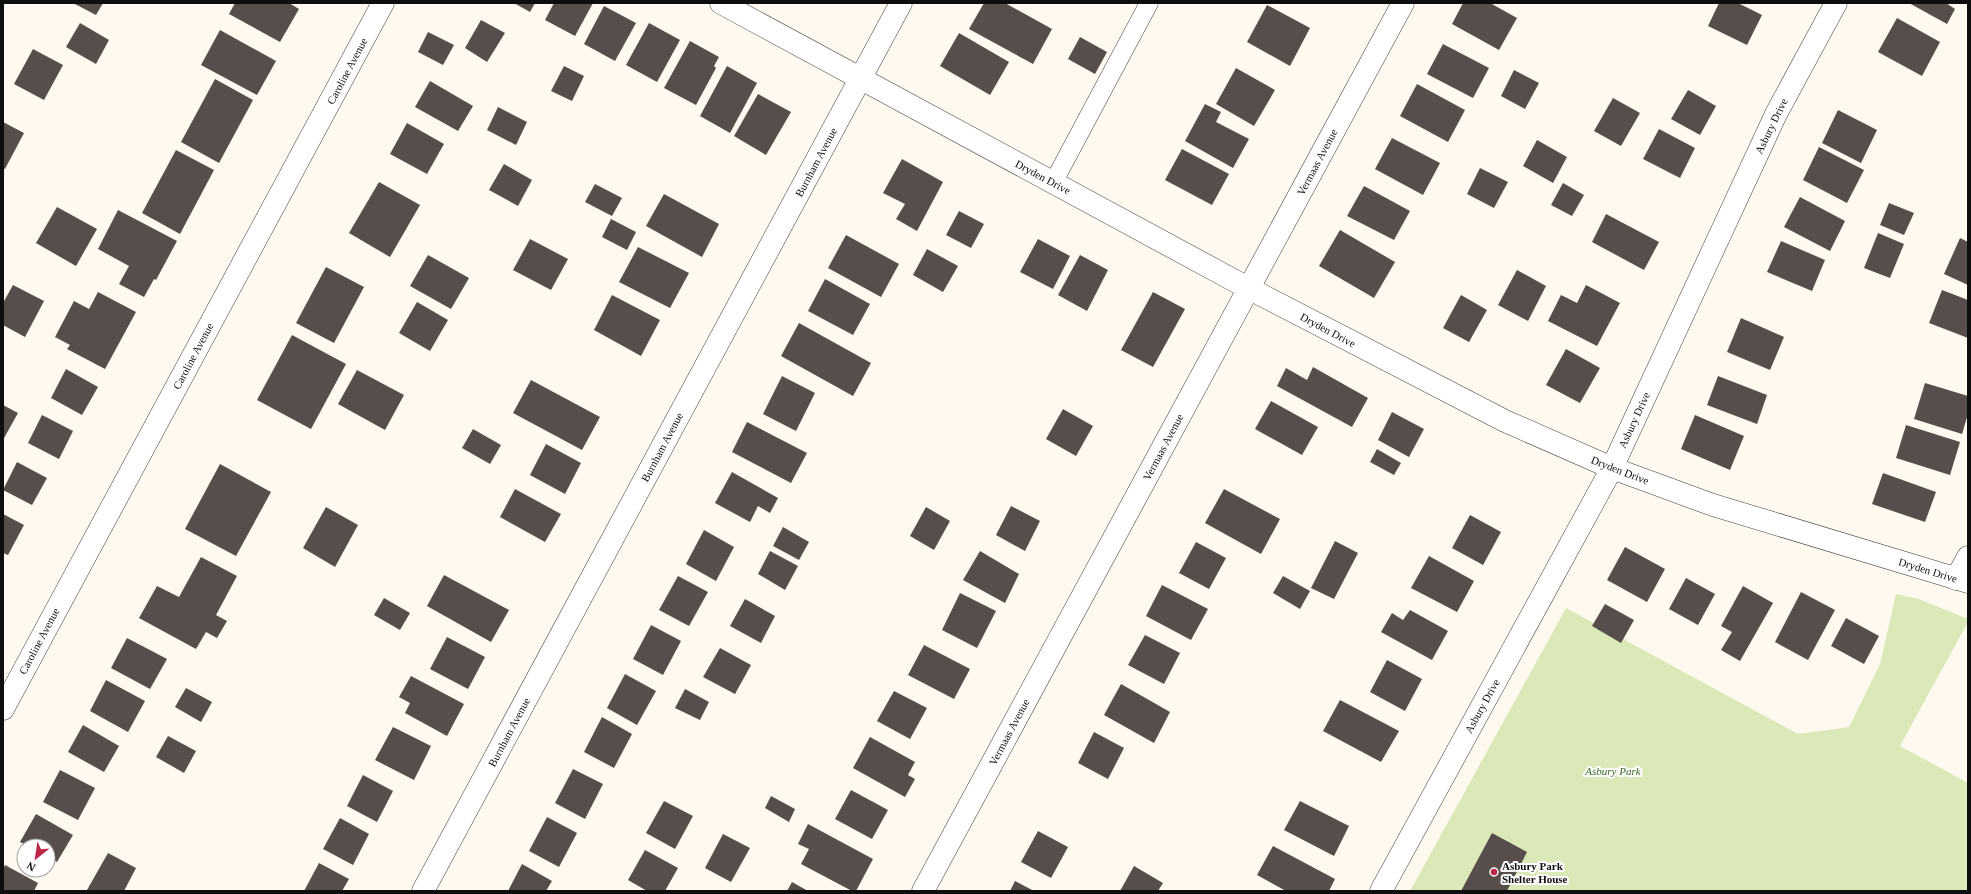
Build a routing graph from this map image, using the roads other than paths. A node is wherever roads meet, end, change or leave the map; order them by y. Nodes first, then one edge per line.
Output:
1 (383, 3) edge
2 (721, 3) edge
3 (901, 3) edge
4 (1149, 3) edge
5 (1403, 3) edge
6 (1836, 3) edge
7 (860, 79) junction
8 (1053, 183) junction
9 (1248, 288) junction
10 (1612, 468) junction
11 (1968, 557) edge
12 (1962, 580) edge
13 (3, 709) edge
14 (423, 891) edge
15 (923, 891) edge
16 (1381, 891) edge

1 - 13 street, Caroline Avenue
2 - 7 street, Dryden Drive
3 - 7 street, Burnham Avenue
4 - 8 lane
5 - 9 street, Vermaas Avenue
6 - 10 street, Asbury Drive
7 - 8 street, Dryden Drive
7 - 14 street, Burnham Avenue
8 - 9 street, Dryden Drive
9 - 10 street, Dryden Drive
9 - 15 street, Vermaas Avenue
10 - 12 street, Dryden Drive
10 - 16 street, Asbury Drive
11 - 12 street

